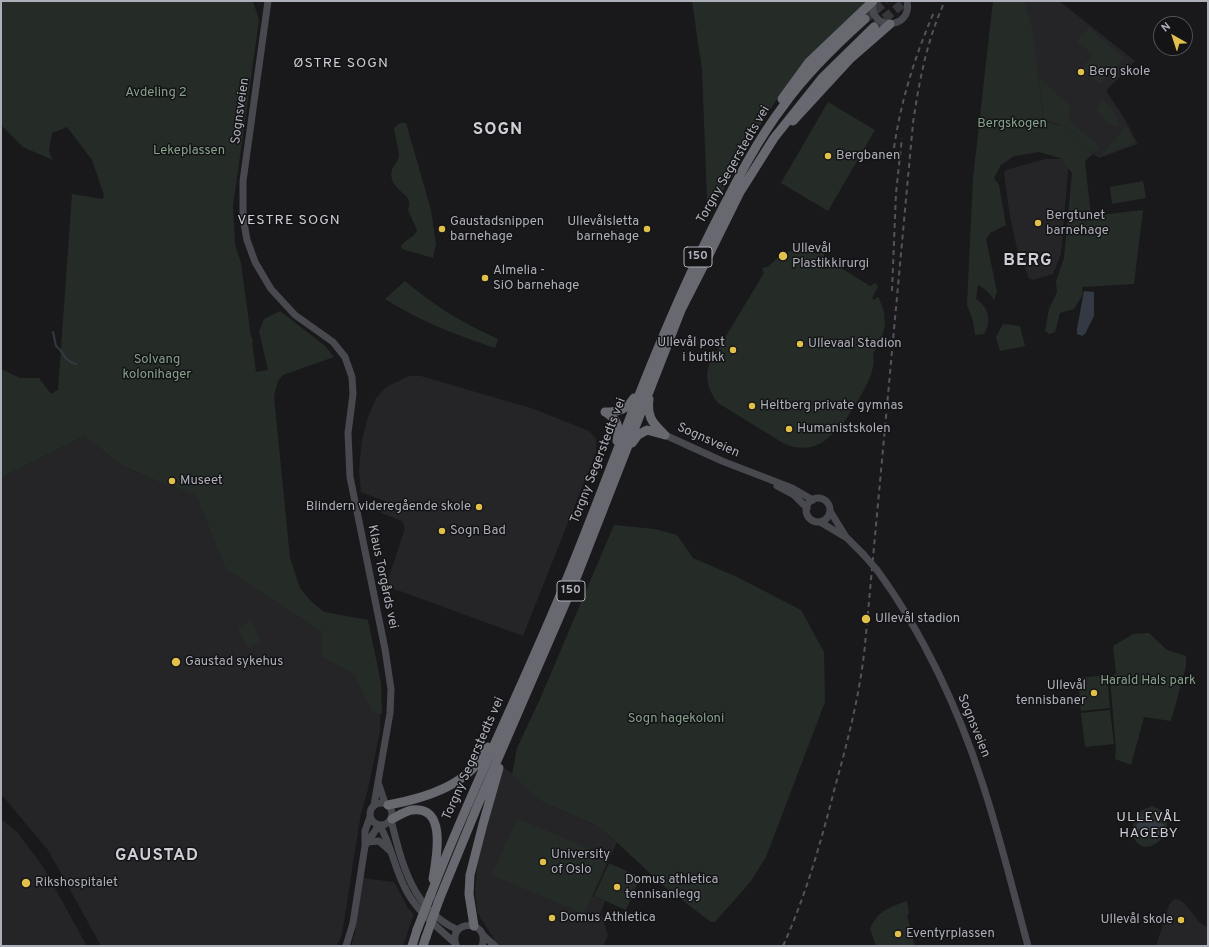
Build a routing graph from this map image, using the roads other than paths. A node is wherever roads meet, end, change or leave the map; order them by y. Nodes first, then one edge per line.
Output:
1 (268, 1) edge
2 (873, 1) edge
3 (907, 1) edge
4 (865, 19) tunnel mouth
5 (890, 24) junction
6 (874, 28) tunnel mouth
7 (763, 136) junction
8 (761, 158) junction
9 (352, 377) joint
10 (647, 385) junction
11 (665, 434) junction
12 (618, 459) junction
13 (742, 469) junction
14 (813, 500) junction
15 (807, 508) junction
16 (830, 511) junction
17 (820, 522) junction
18 (847, 538) junction
19 (514, 703) junction
20 (515, 721) junction
21 (378, 782) junction
22 (387, 804) junction
23 (374, 805) junction
24 (370, 817) junction
25 (392, 819) junction
26 (379, 825) junction
27 (366, 844) junction
28 (391, 852) junction
29 (431, 892) junction
30 (474, 926) junction
31 (458, 930) junction
32 (483, 935) junction
33 (424, 942) edge
34 (456, 945) edge
35 (346, 946) edge
36 (412, 946) edge
37 (482, 946) edge
38 (495, 946) edge
39 (1028, 946) edge

1 - 9 main road, Sognsveien
2 - 5 main road
2 - 7 highway
3 - 5 main road
4 - 7 highway, Torgny Segerstedts vei / 150
5 - 8 highway
6 - 8 highway, Torgny Segerstedts vei / 150
7 - 10 highway, Torgny Segerstedts vei / 150
8 - 10 highway, Torgny Segerstedts vei / 150
9 - 21 main road, Klaus Torgårds vei
10 - 11 highway
10 - 12 highway, Torgny Segerstedts vei / 150
10 - 12 highway
11 - 12 highway
11 - 13 main road, Sognsveien
12 - 19 highway, Torgny Segerstedts vei / 150
12 - 20 highway, Torgny Segerstedts vei / 150
13 - 14 main road, Sognsveien
13 - 15 main road, Sognsveien
14 - 15 main road
14 - 16 main road
15 - 17 main road
16 - 17 main road
16 - 18 main road, Sognsveien
17 - 18 main road, Sognsveien
18 - 39 main road, Sognsveien, bridge
19 - 22 highway
19 - 29 highway, Torgny Segerstedts vei / 150
20 - 30 highway
20 - 33 highway, Torgny Segerstedts vei / 150, bridge
21 - 22 main road, Klaus Torgårds vei
21 - 23 main road, Klaus Torgårds vei
22 - 23 main road
22 - 25 main road
23 - 24 main road
24 - 26 main road
24 - 27 main road
25 - 26 main road
25 - 29 highway
25 - 31 main road
26 - 27 main road
26 - 28 main road
27 - 28 main road
27 - 35 main road
28 - 34 main road
29 - 36 highway, Torgny Segerstedts vei / 150, bridge
30 - 31 main road
30 - 32 main road
31 - 34 main road
32 - 37 main road
32 - 38 main road

